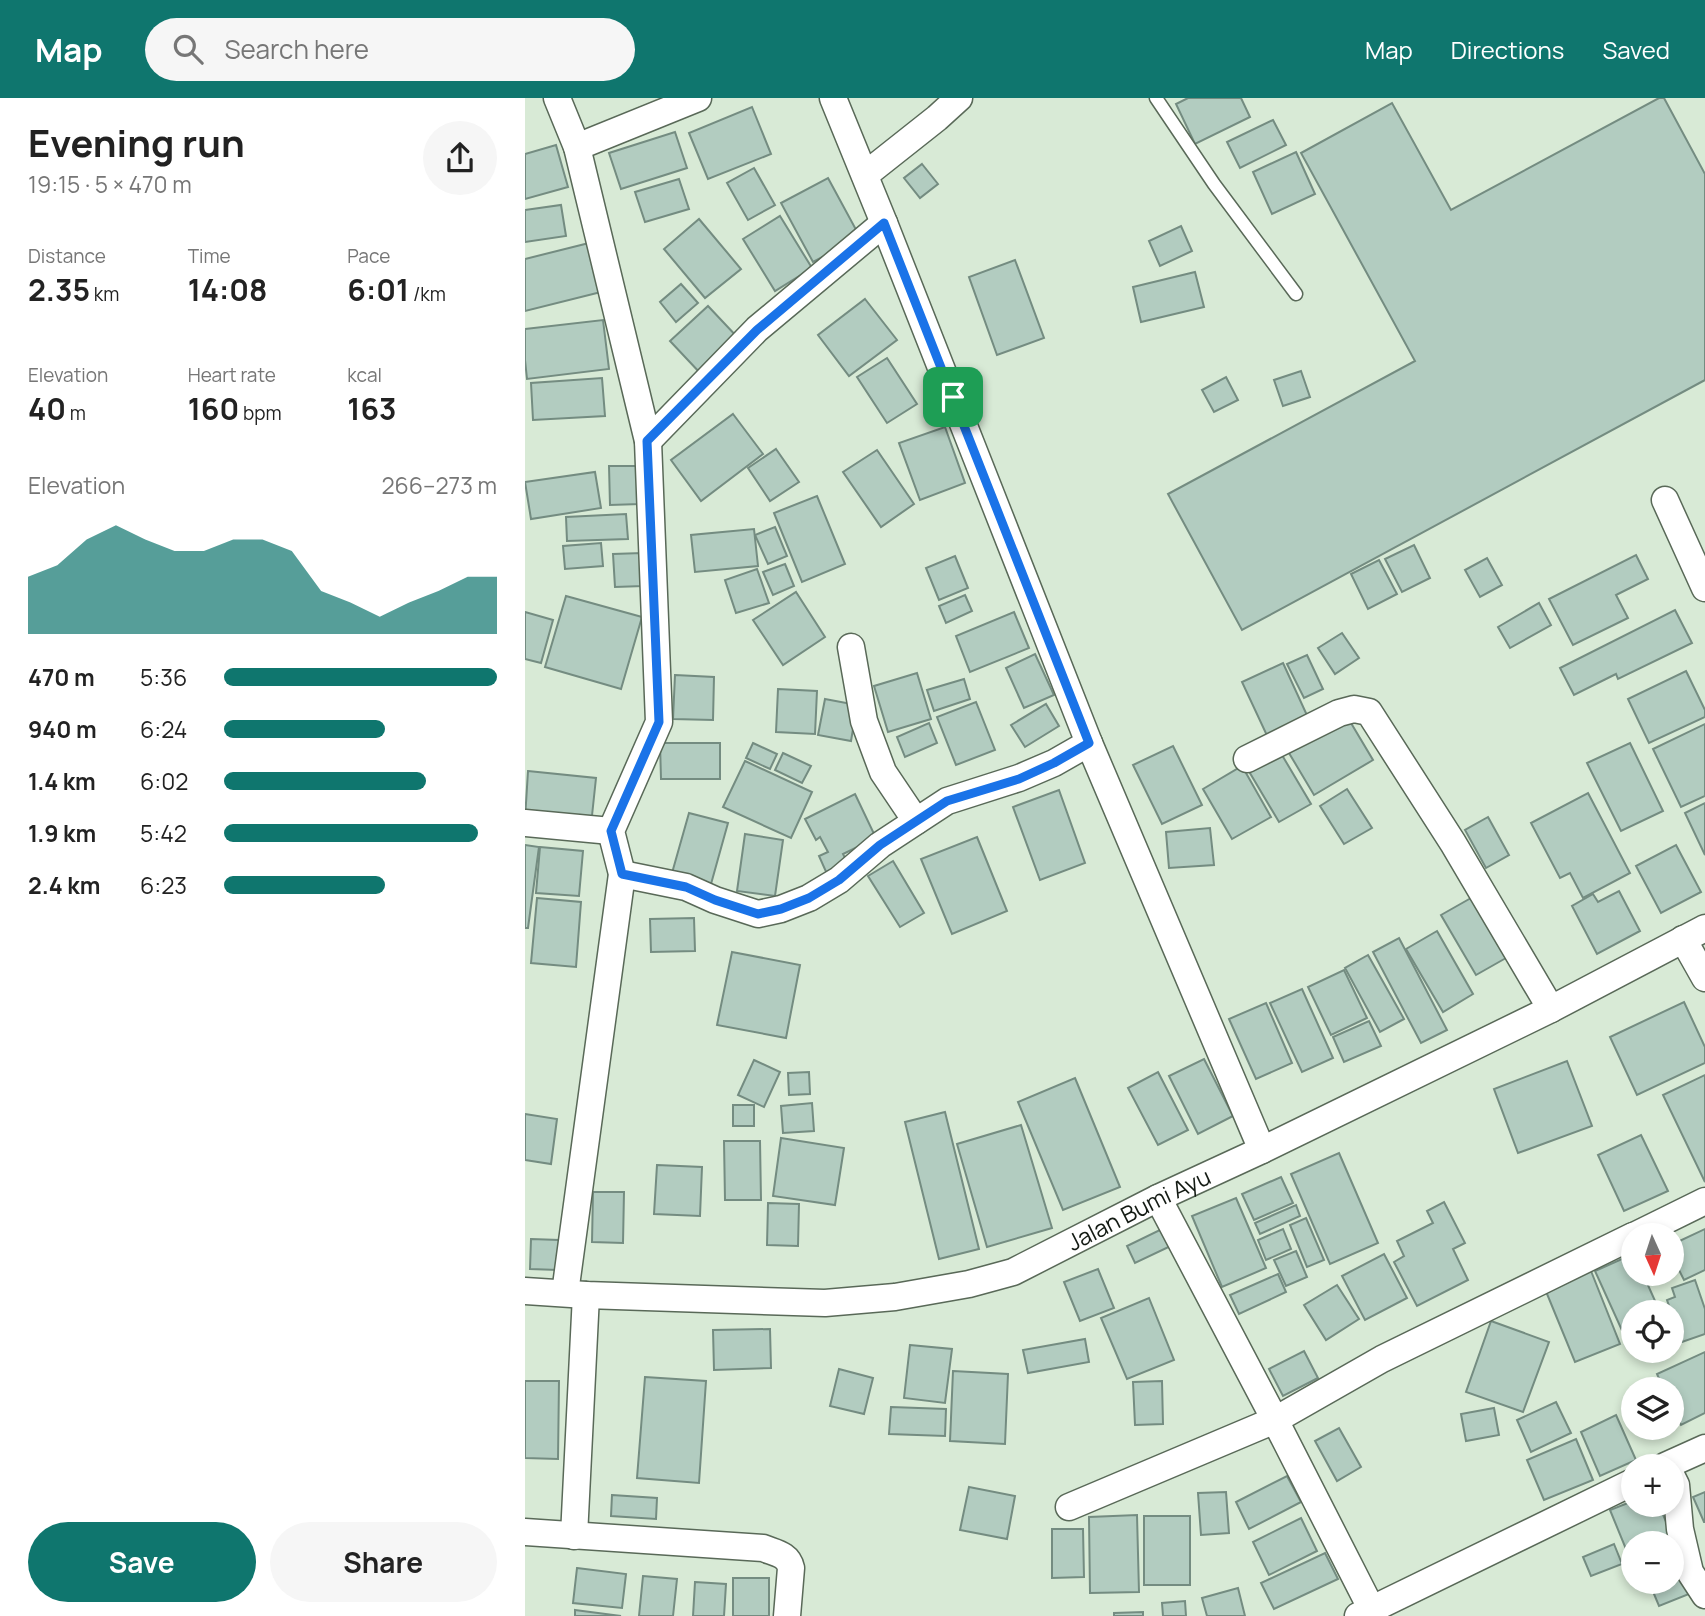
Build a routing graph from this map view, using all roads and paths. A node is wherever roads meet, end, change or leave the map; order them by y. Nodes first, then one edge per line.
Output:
1 (557, 98) edge
2 (698, 98) edge
3 (833, 98) edge
4 (959, 98) edge
5 (1156, 98) edge
6 (577, 147) junction
7 (865, 175) junction
8 (884, 223) junction
9 (1296, 294) dead end
10 (647, 441) junction
11 (1665, 500) dead end
12 (1702, 574) edge
13 (851, 647) dead end
14 (1089, 743) junction
15 (1247, 759) dead end
16 (916, 821) junction
17 (525, 823) edge
18 (611, 831) junction
19 (622, 874) junction
20 (1694, 934) edge
21 (1705, 978) edge
22 (1551, 1009) junction
23 (1262, 1150) junction
24 (1158, 1198) junction
25 (1705, 1201) edge
26 (1660, 1223) edge
27 (1621, 1242) edge
28 (525, 1291) edge
29 (576, 1294) junction
30 (1275, 1420) junction
31 (1705, 1448) edge
32 (1684, 1459) edge
33 (1621, 1488) edge
34 (1069, 1507) dead end
35 (1679, 1517) edge
36 (525, 1532) edge
37 (575, 1536) junction
38 (1705, 1595) edge
39 (1368, 1614) edge
40 (787, 1616) edge

1 - 6 street
2 - 6 street
3 - 7 street
4 - 7 street
5 - 9 lane
6 - 10 street
7 - 8 street
8 - 10 street
8 - 14 street
10 - 18 street
11 - 12 street
13 - 16 street
14 - 16 street
14 - 23 street
15 - 22 street
16 - 19 street
17 - 18 street
18 - 19 street
19 - 29 street
20 - 21 street
20 - 22 street, Jalan Bumi Ayu
22 - 23 street, Jalan Bumi Ayu
23 - 24 street, Jalan Bumi Ayu
24 - 29 street, Jalan Bumi Ayu
24 - 30 street
25 - 26 street
27 - 30 street
28 - 29 street, Jalan Bumi Ayu
29 - 37 street
30 - 34 street
30 - 39 street
31 - 32 street
33 - 39 street
35 - 38 street
36 - 37 street
37 - 40 street

